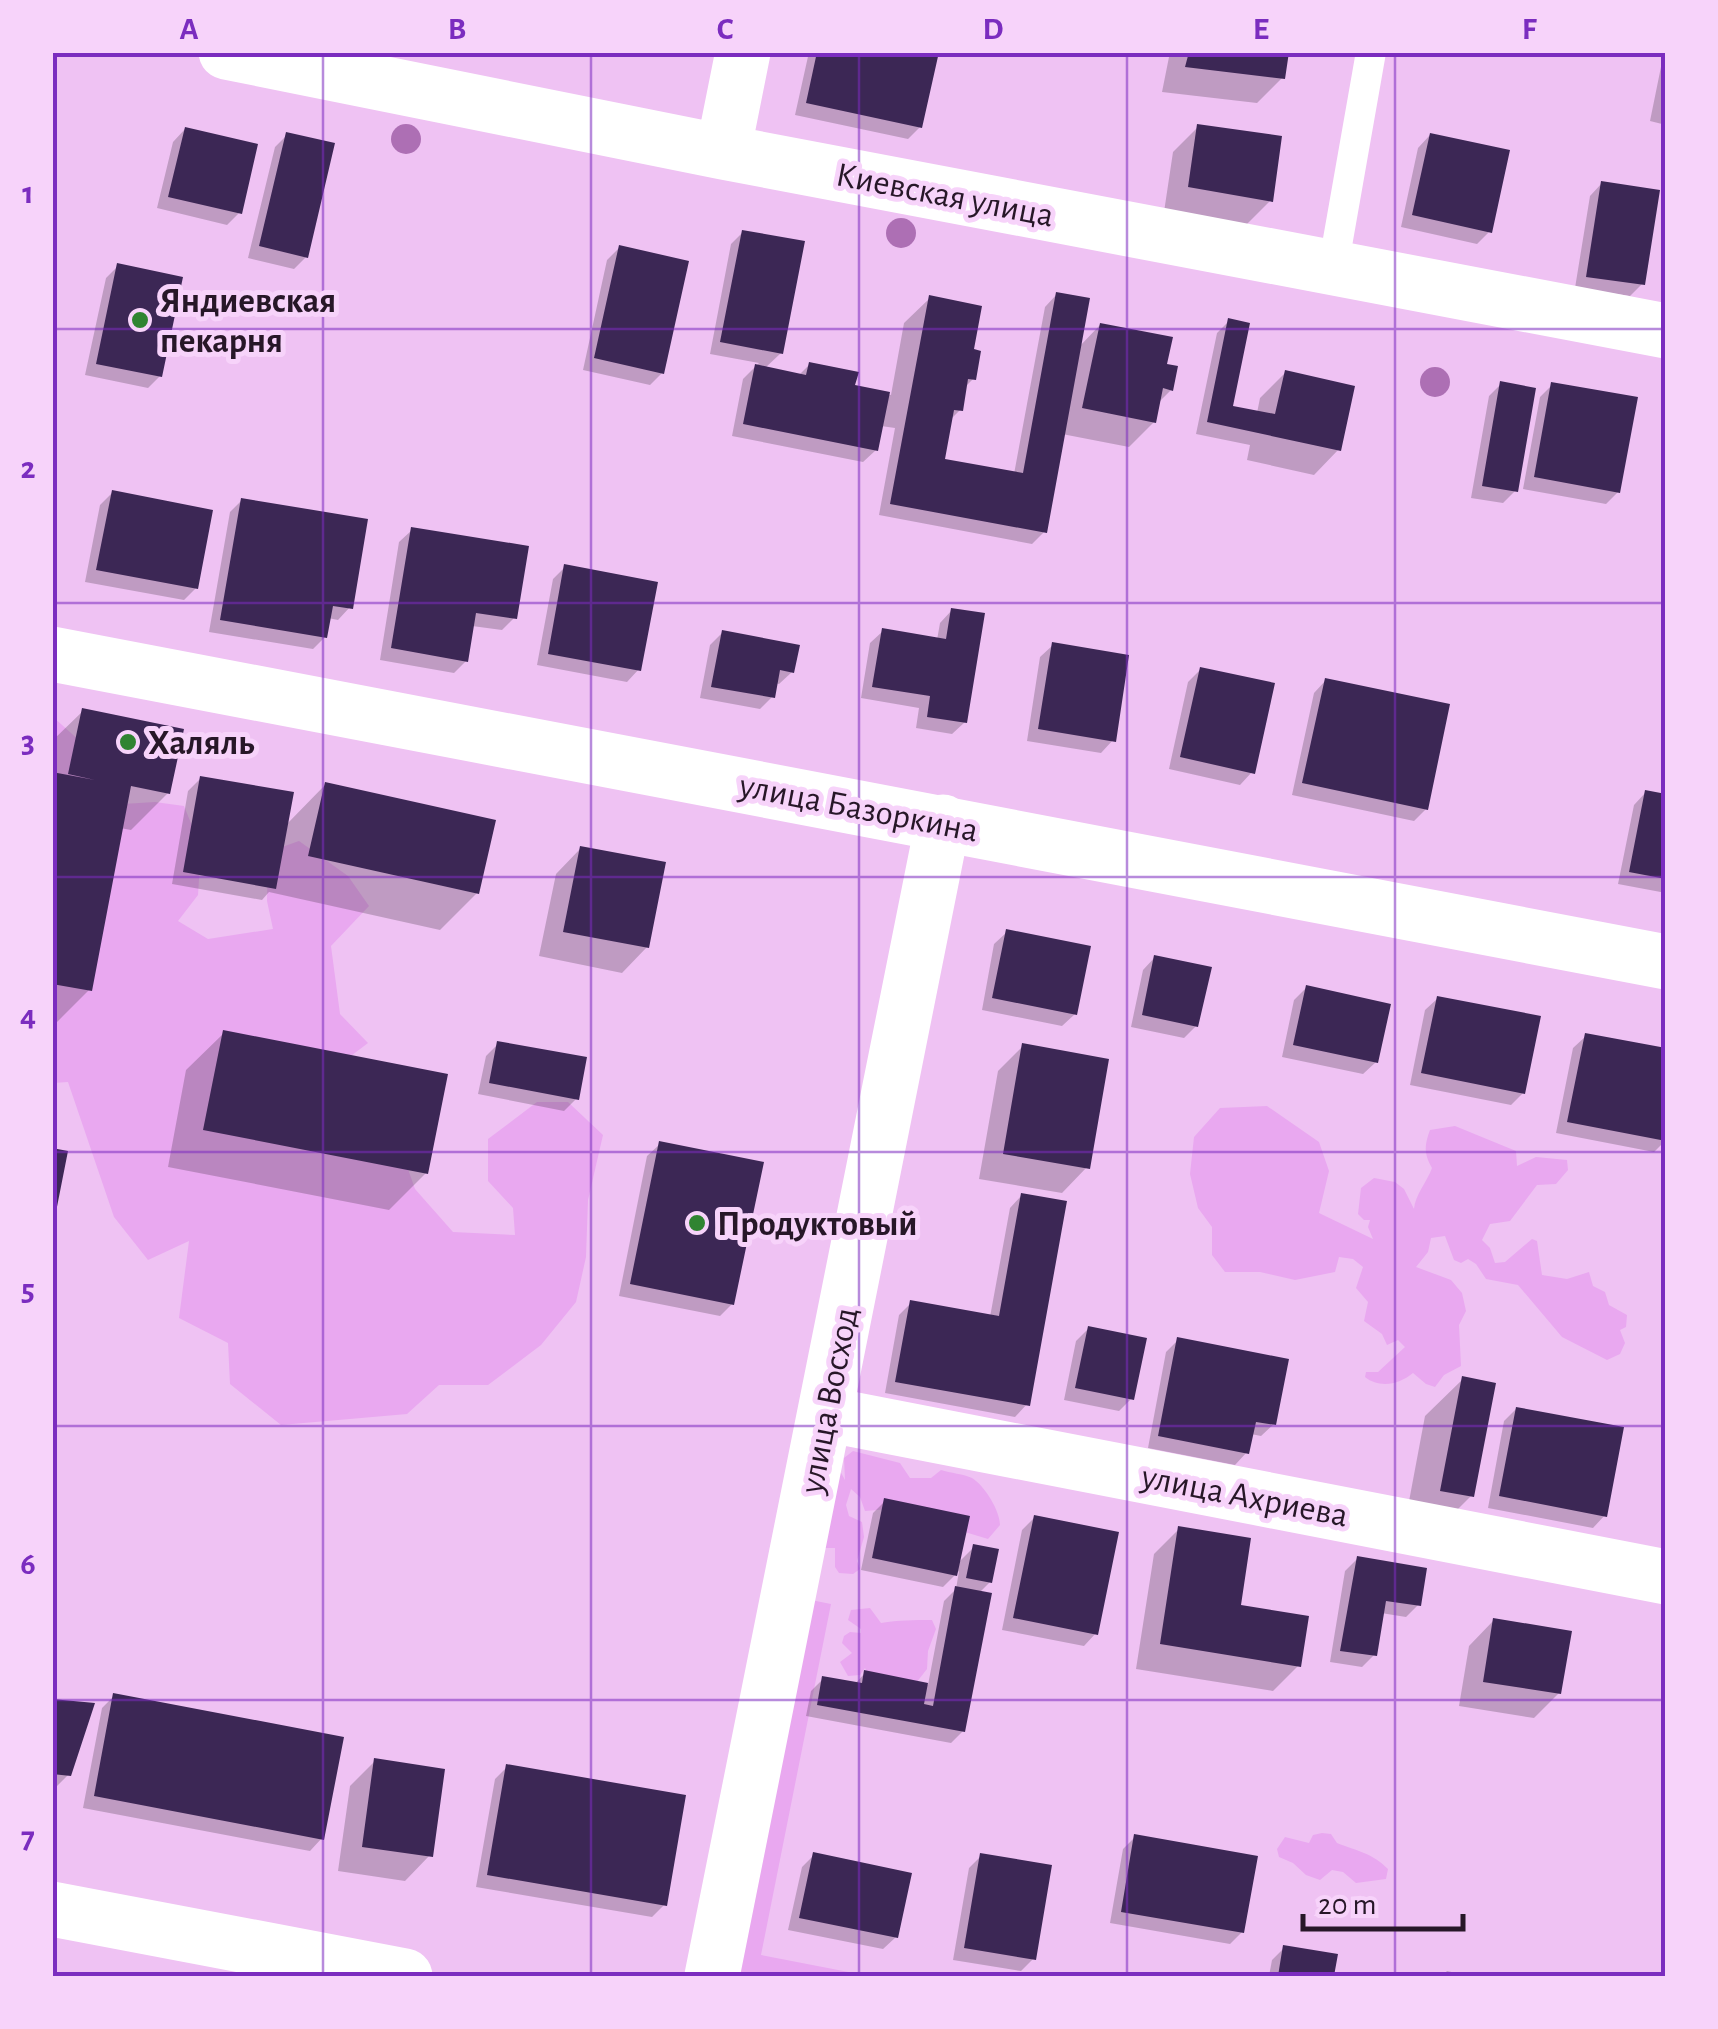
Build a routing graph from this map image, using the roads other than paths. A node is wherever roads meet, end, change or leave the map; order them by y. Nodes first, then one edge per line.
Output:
1 (226, 52) edge
2 (743, 52) edge
3 (1372, 52) edge
4 (723, 152) junction
5 (1333, 268) junction
6 (1666, 331) edge
7 (52, 654) edge
8 (942, 822) junction
9 (1666, 962) edge
10 (825, 1414) junction
11 (1666, 1576) edge
12 (52, 1909) edge
13 (405, 1976) edge
14 (712, 1976) edge

1 - 4 street, Киевская улица
2 - 4 street
3 - 5 lane
4 - 5 street, Киевская улица
5 - 6 street, Киевская улица
7 - 8 street, улица Базоркина
8 - 9 street, улица Базоркина
8 - 10 street, улица Восход
10 - 11 street, улица Ахриева
10 - 14 street, улица Восход
12 - 13 street

